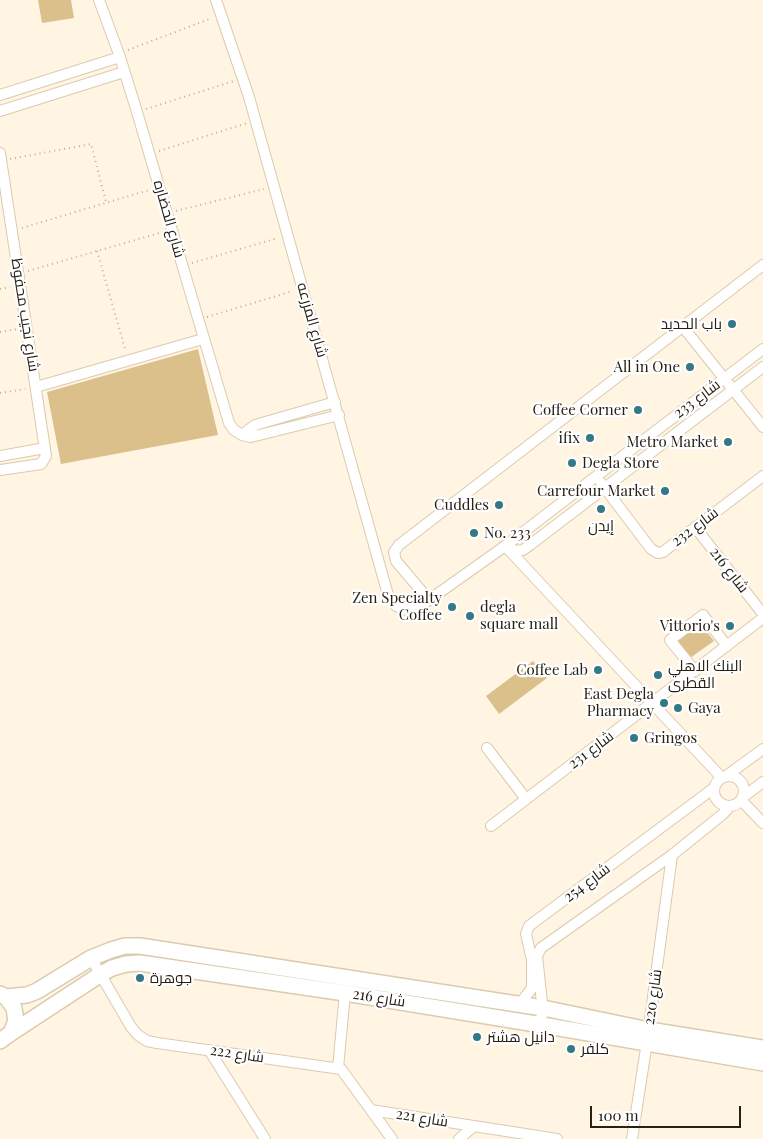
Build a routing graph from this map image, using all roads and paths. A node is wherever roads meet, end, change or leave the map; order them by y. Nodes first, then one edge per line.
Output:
1 (99, 0) edge
2 (216, 0) edge
3 (221, 15) junction
4 (119, 55) junction
5 (124, 72) junction
6 (243, 78) junction
7 (0, 95) edge
8 (0, 111) edge
9 (137, 112) junction
10 (256, 120) junction
11 (150, 154) junction
12 (1, 157) edge
13 (274, 186) junction
14 (159, 187) junction
15 (106, 203) junction
16 (167, 214) junction
17 (171, 229) junction
18 (12, 231) junction
19 (288, 236) junction
20 (97, 251) junction
21 (763, 265) edge
22 (182, 266) junction
23 (19, 274) junction
24 (303, 288) junction
25 (198, 320) junction
26 (682, 327) junction
27 (27, 328) junction
28 (0, 332) edge
29 (203, 339) junction
30 (763, 348) edge
31 (128, 360) junction
32 (763, 367) edge
33 (724, 378) junction
34 (36, 387) junction
35 (733, 390) junction
36 (0, 393) edge
37 (335, 402) junction
38 (338, 415) junction
39 (763, 428) edge
40 (242, 435) junction
41 (45, 448) junction
42 (0, 456) edge
43 (0, 470) edge
44 (596, 476) junction
45 (760, 478) edge
46 (605, 488) junction
47 (763, 490) edge
48 (695, 527) junction
49 (505, 546) junction
50 (429, 600) junction
51 (763, 614) edge
52 (763, 618) edge
53 (727, 646) junction
54 (694, 672) junction
55 (654, 703) junction
56 (487, 748) dead end
57 (763, 749) edge
58 (724, 777) junction
59 (763, 782) edge
60 (714, 788) junction
61 (526, 799) junction
62 (742, 799) junction
63 (730, 806) junction
64 (763, 824) edge
65 (491, 826) dead end
66 (672, 855) junction
67 (91, 958) junction
68 (100, 974) junction
69 (345, 993) junction
70 (3, 996) edge
71 (519, 1005) junction
72 (543, 1008) junction
73 (536, 1024) junction
74 (648, 1036) junction
75 (3, 1039) edge
76 (763, 1048) edge
77 (208, 1050) junction
78 (763, 1063) edge
79 (338, 1068) junction
80 (371, 1110) junction
81 (474, 1126) junction
82 (265, 1139) edge
83 (392, 1139) edge
84 (459, 1139) edge
85 (557, 1139) edge
86 (632, 1139) edge

1 - 4 street, شارع الحضاره
2 - 3 street, شارع المزرعه
3 - 4 path
3 - 6 street, شارع المزرعه
4 - 5 street, شارع الحضاره
4 - 7 street
5 - 8 street
5 - 9 street, شارع الحضاره
6 - 9 path
6 - 10 street, شارع المزرعه
9 - 11 street, شارع الحضاره
10 - 11 path
10 - 13 street, شارع المزرعه
11 - 14 street, شارع الحضاره
12 - 15 path
12 - 18 street, شارع نجيب محفوظ
13 - 16 path
13 - 19 street, شارع المزرعه
14 - 15 path
14 - 16 street, شارع الحضاره
15 - 18 path
16 - 17 street, شارع الحضاره
17 - 20 path
17 - 22 street, شارع الحضاره
18 - 23 street, شارع نجيب محفوظ
19 - 22 path
19 - 24 street, شارع المزرعه
20 - 23 path
20 - 31 path
21 - 26 street
22 - 25 street, شارع الحضاره
23 - 27 street, شارع نجيب محفوظ
24 - 25 path
24 - 37 street, شارع المزرعه
25 - 29 street, شارع الحضاره
26 - 33 street
26 - 50 street
27 - 28 path
27 - 34 street, شارع نجيب محفوظ
29 - 31 street
29 - 40 street, شارع الحضاره
30 - 33 street, شارع 233
31 - 34 street
32 - 35 street, شارع 233
33 - 35 street
33 - 44 street, شارع 233
34 - 36 path
34 - 41 street, شارع نجيب محفوظ
35 - 39 street
35 - 46 street, شارع 233
37 - 38 street, شارع المزرعه
37 - 40 street
38 - 40 street
38 - 50 street, شارع المزرعه
41 - 42 street
41 - 43 street
44 - 46 street, شارع 232
44 - 49 street, شارع 233
45 - 47 street
45 - 48 street, شارع 232
46 - 48 street, شارع 232
46 - 49 street, شارع 233
48 - 51 street, شارع 216
49 - 50 street
49 - 55 street
52 - 53 street, شارع 231
53 - 54 street, شارع 231
53 - 54 street
54 - 55 street, شارع 231
55 - 58 street
55 - 61 street, شارع 231
56 - 61 street
57 - 58 street
58 - 60 street
58 - 62 street
59 - 62 street
60 - 63 street
60 - 71 street, شارع 254
61 - 65 street, شارع 231
62 - 63 street
62 - 64 street
63 - 66 street, شارع 254
66 - 72 street, شارع 254
66 - 74 street, شارع 220
67 - 68 street, شارع 222
67 - 70 main road, شارع 216
67 - 71 main road, شارع 216
68 - 69 main road, شارع 216
68 - 75 main road, شارع 216
68 - 77 street, شارع 222
69 - 73 main road, شارع 216
69 - 79 street
70 - 75 main road
71 - 72 main road, شارع 216
72 - 73 street
72 - 74 main road, شارع 216
73 - 74 main road, شارع 216
74 - 76 main road, شارع 216
74 - 78 main road, شارع 216
74 - 86 street, شارع 220
77 - 79 street, شارع 222
77 - 82 street
79 - 80 street
80 - 81 street, شارع 221
80 - 83 street
81 - 84 street, شارع 221
81 - 85 street, شارع 221

